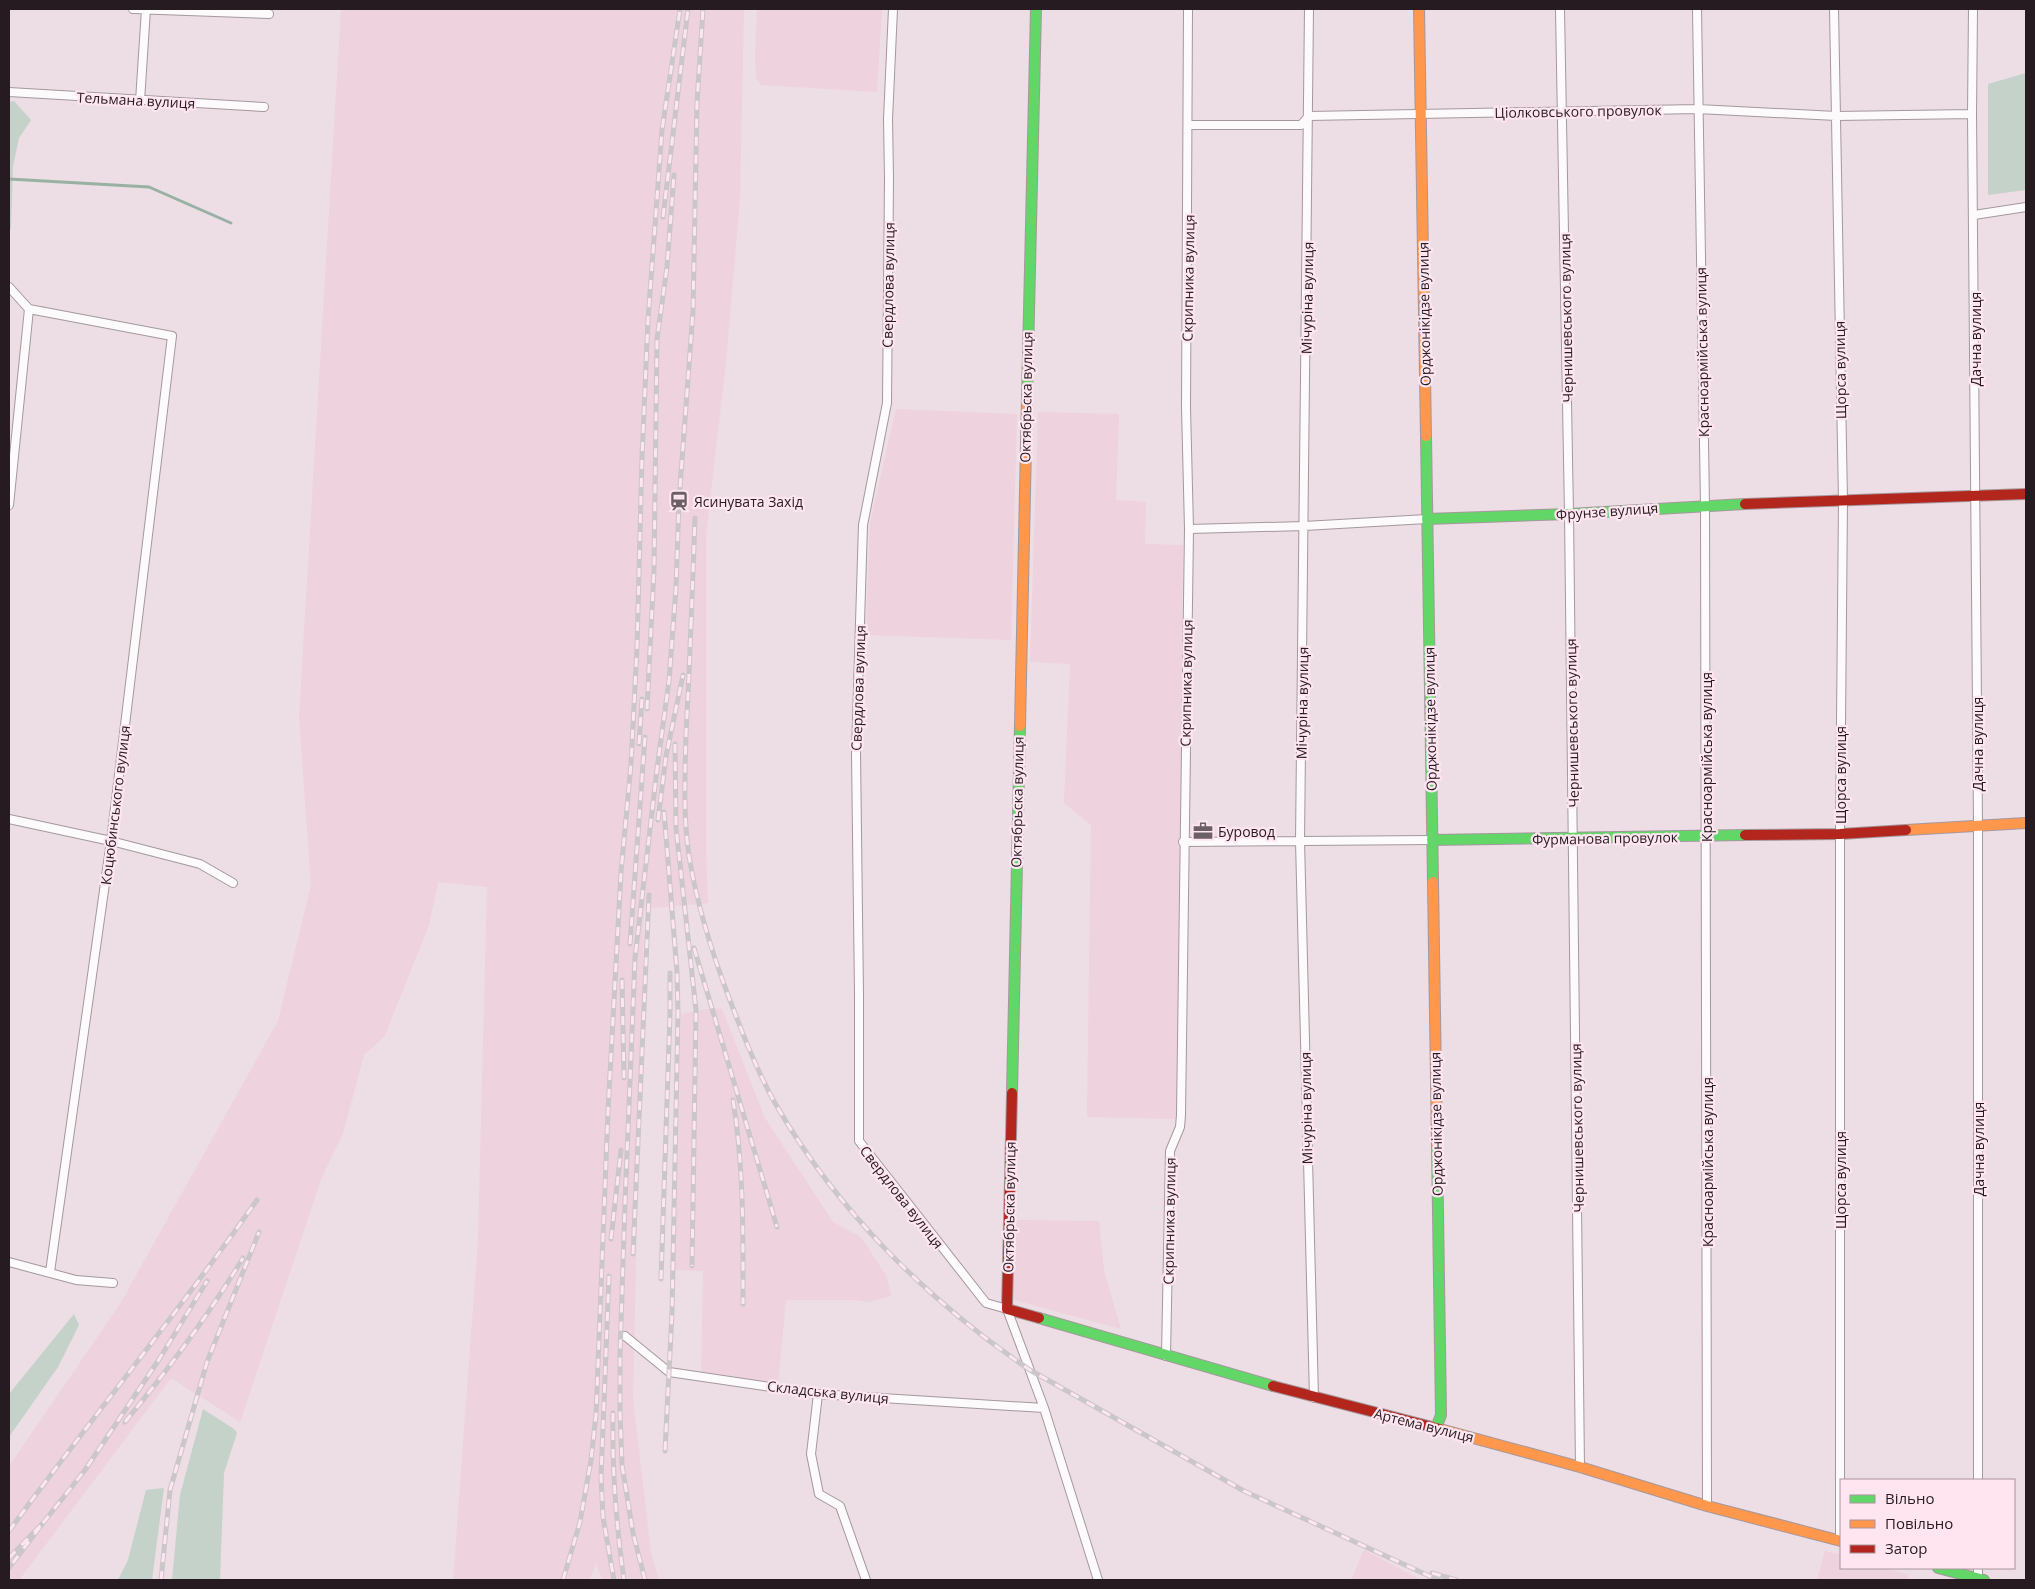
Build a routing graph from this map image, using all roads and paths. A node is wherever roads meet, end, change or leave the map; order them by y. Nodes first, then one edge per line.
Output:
1 (133, 9) edge
2 (146, 9) edge
3 (893, 9) edge
4 (1036, 9) edge
5 (1188, 9) edge
6 (1310, 9) edge
7 (1419, 9) edge
8 (1560, 9) edge
9 (1696, 9) edge
10 (1834, 9) edge
11 (1973, 9) edge
12 (269, 14) dead end
13 (9, 92) edge
14 (140, 101) junction
15 (264, 107) dead end
16 (1698, 109) junction
17 (1562, 111) junction
18 (1420, 114) junction
19 (1972, 114) junction
20 (1309, 116) junction
21 (1836, 116) junction
22 (1188, 125) junction
23 (2026, 207) edge
24 (1974, 215) junction
25 (9, 287) edge
26 (29, 308) junction
27 (2026, 494) edge
28 (1976, 497) junction
29 (1842, 501) junction
30 (9, 505) edge
31 (1705, 505) junction
32 (1569, 514) junction
33 (1427, 519) junction
34 (1304, 526) junction
35 (1189, 529) junction
36 (9, 819) edge
37 (2026, 823) edge
38 (1978, 825) junction
39 (1840, 834) junction
40 (1707, 837) junction
41 (1574, 838) junction
42 (1432, 840) junction
43 (111, 841) junction
44 (1300, 841) junction
45 (1183, 842) junction
46 (233, 883) dead end
47 (9, 1262) edge
48 (50, 1272) junction
49 (114, 1282) dead end
50 (1007, 1308) junction
51 (625, 1336) dead end
52 (1166, 1356) junction
53 (818, 1394) junction
54 (1314, 1398) junction
55 (1044, 1408) junction
56 (1436, 1428) junction
57 (1580, 1467) junction
58 (1841, 1479) edge
59 (1978, 1479) edge
60 (1707, 1506) junction
61 (1840, 1541) edge
62 (1944, 1569) edge
63 (1980, 1575) edge
64 (866, 1580) edge
65 (1098, 1580) edge

1 - 2 street
2 - 12 street
2 - 14 street
3 - 50 street, Свердлова вулиця
4 - 50 main road, Октябрьска вулиця
5 - 22 street, Скрипника вулиця
6 - 20 street, Мічуріна вулиця
7 - 18 main road, Орджонікідзе вулиця
8 - 17 street, Чернишевського вулиця
9 - 16 street, Красноармійська вулиця
10 - 21 street, Щорса вулиця
11 - 19 street, Дачна вулиця
13 - 14 street, Тельмана вулиця
14 - 15 street, Тельмана вулиця
16 - 17 street, Ціолковського провулок
16 - 21 street, Ціолковського провулок
16 - 31 street, Красноармійська вулиця
17 - 18 street, Ціолковського провулок
17 - 32 street, Чернишевського вулиця
18 - 20 street, Ціолковського провулок
18 - 33 main road, Орджонікідзе вулиця
19 - 21 street, Ціолковського провулок
19 - 24 street, Дачна вулиця
20 - 22 street, Ціолковського провулок
20 - 34 street, Мічуріна вулиця
21 - 29 street, Щорса вулиця
22 - 35 street, Скрипника вулиця
23 - 24 street
24 - 28 street, Дачна вулиця
25 - 26 street
26 - 30 street
26 - 43 street, Коцюбинського вулиця
27 - 28 main road, Фрунзе вулиця
28 - 29 main road, Фрунзе вулиця
28 - 38 street, Дачна вулиця
29 - 31 main road, Фрунзе вулиця
29 - 39 street, Щорса вулиця
31 - 32 main road, Фрунзе вулиця
31 - 40 street, Красноармійська вулиця
32 - 33 main road, Фрунзе вулиця
32 - 41 street, Чернишевського вулиця
33 - 34 street, Фрунзе вулиця
33 - 42 main road, Орджонікідзе вулиця
34 - 35 street, Фрунзе вулиця
34 - 44 street, Мічуріна вулиця
35 - 45 street, Скрипника вулиця
36 - 43 street
37 - 38 main road, Фурманова провулок
38 - 39 main road, Фурманова провулок
38 - 59 street, Дачна вулиця
39 - 40 main road, Фурманова провулок
39 - 58 street, Щорса вулиця
40 - 41 main road, Фурманова провулок
40 - 60 street, Красноармійська вулиця
41 - 42 main road, Фурманова провулок
41 - 57 street, Чернишевського вулиця
42 - 44 street, Фурманова провулок
42 - 56 main road, Орджонікідзе вулиця
43 - 46 street
43 - 48 street, Коцюбинського вулиця
44 - 45 street, Фурманова провулок
44 - 54 street, Мічуріна вулиця
45 - 52 street, Скрипника вулиця
47 - 48 street
48 - 49 street
50 - 52 main road, Артема вулиця
50 - 55 street, Октябрьска вулиця
51 - 53 street, Складська вулиця
52 - 54 main road, Артема вулиця
53 - 55 street, Складська вулиця
53 - 64 street
54 - 56 main road, Артема вулиця
55 - 65 street, Октябрьска вулиця
56 - 57 main road, Артема вулиця
57 - 60 main road, Артема вулиця
60 - 61 main road, Артема вулиця
62 - 63 main road

